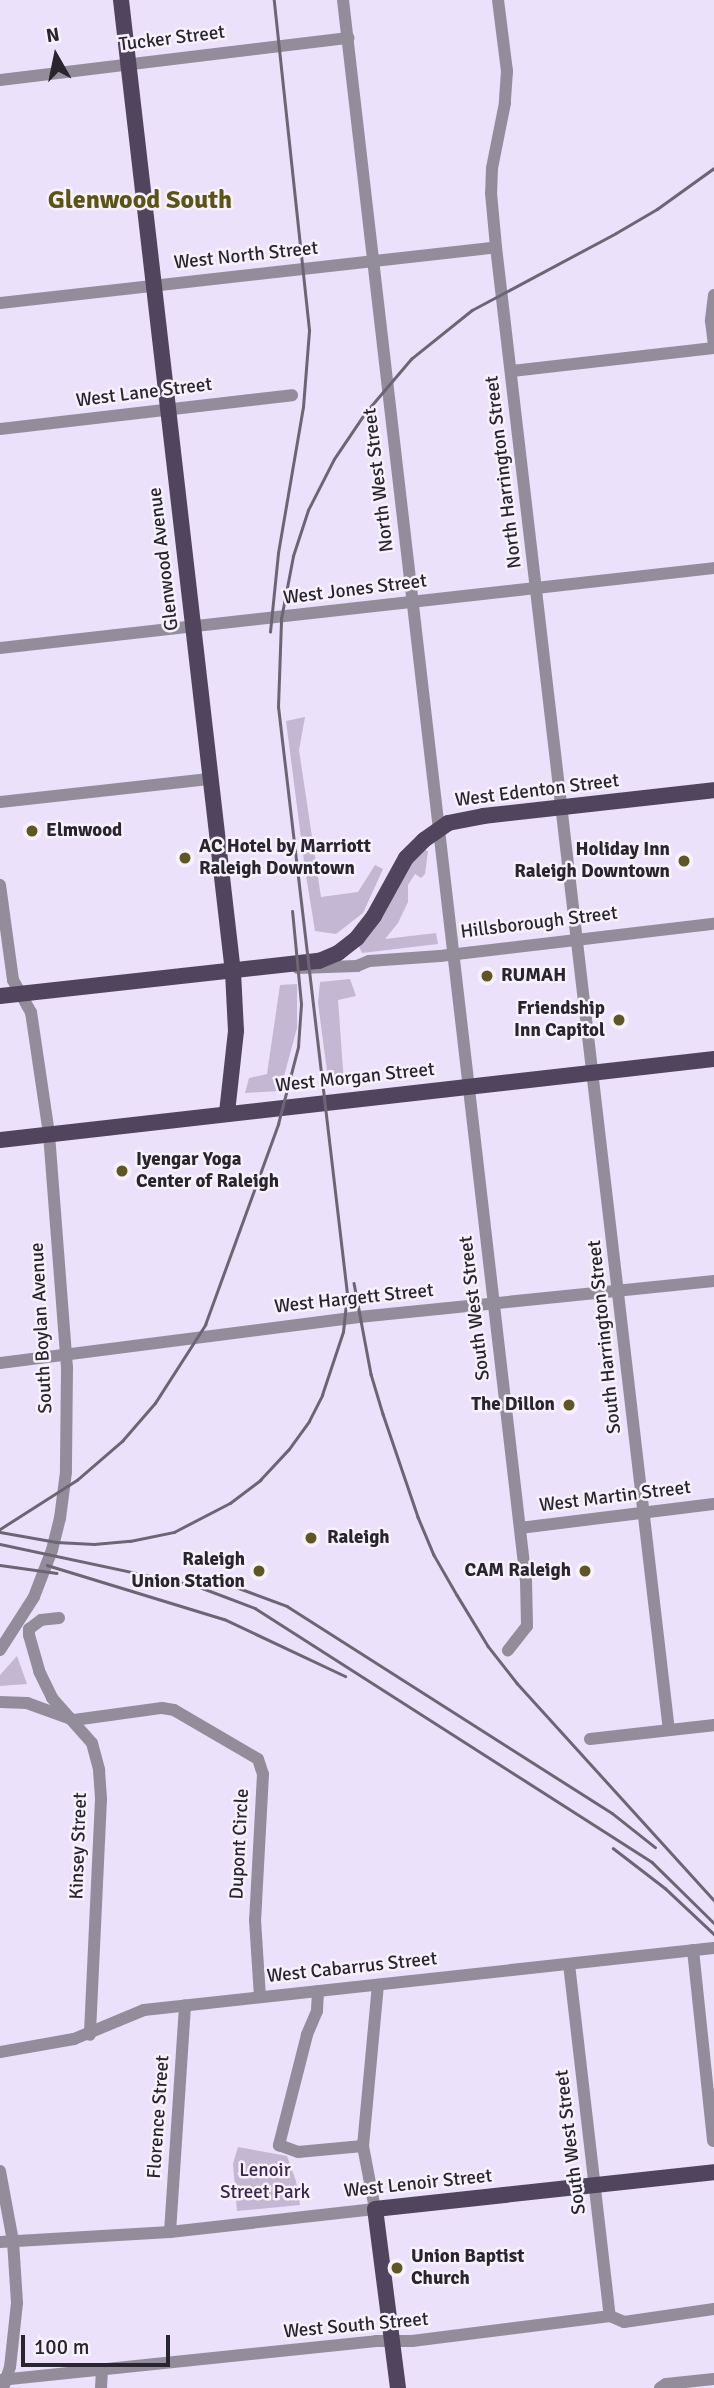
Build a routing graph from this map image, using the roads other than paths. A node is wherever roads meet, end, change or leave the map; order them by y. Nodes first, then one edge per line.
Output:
1 (121, 0) edge
2 (343, 0) edge
3 (498, 0) edge
4 (348, 38) junction
5 (129, 64) junction
6 (0, 80) edge
7 (496, 247) junction
8 (372, 261) junction
9 (156, 285) junction
10 (714, 295) edge
11 (0, 303) edge
12 (714, 347) edge
13 (512, 371) junction
14 (292, 395) dead end
15 (168, 410) junction
16 (0, 429) edge
17 (714, 568) edge
18 (537, 589) junction
19 (413, 602) junction
20 (193, 628) junction
21 (0, 648) edge
22 (209, 779) junction
23 (714, 790) edge
24 (0, 802) edge
25 (563, 807) junction
26 (438, 829) junction
27 (0, 885) edge
28 (714, 924) edge
29 (579, 940) junction
30 (343, 949) junction
31 (453, 954) junction
32 (369, 961) junction
33 (283, 967) junction
34 (233, 972) junction
35 (21, 993) junction
36 (0, 996) edge
37 (714, 1059) edge
38 (594, 1072) junction
39 (469, 1087) junction
40 (227, 1113) junction
41 (49, 1134) junction
42 (0, 1140) edge
43 (714, 1281) edge
44 (619, 1291) junction
45 (494, 1303) junction
46 (66, 1355) junction
47 (0, 1363) edge
48 (714, 1504) edge
49 (644, 1513) junction
50 (520, 1528) junction
51 (59, 1618) dead end
52 (0, 1650) edge
53 (508, 1650) dead end
54 (0, 1702) edge
55 (74, 1720) junction
56 (714, 1725) edge
57 (669, 1730) junction
58 (590, 1739) dead end
59 (714, 1948) edge
60 (693, 1950) junction
61 (569, 1964) junction
62 (378, 1985) junction
63 (318, 1991) junction
64 (260, 1997) junction
65 (185, 2005) junction
66 (90, 2035) junction
67 (0, 2052) edge
68 (713, 2141) edge
69 (363, 2146) junction
70 (0, 2171) edge
71 (714, 2172) edge
72 (596, 2184) junction
73 (375, 2209) junction
74 (170, 2232) junction
75 (6, 2241) edge
76 (714, 2309) edge
77 (610, 2316) junction
78 (393, 2342) junction
79 (102, 2371) junction
80 (714, 2379) edge
81 (3, 2382) edge
82 (101, 2388) edge
83 (398, 2388) edge
84 (660, 2388) edge

1 - 5 main road, Glenwood Avenue
2 - 4 street, North West Street
3 - 7 street, North Harrington Street
4 - 5 street, Tucker Street
4 - 8 street, North West Street
5 - 6 street, Tucker Street
5 - 9 main road, Glenwood Avenue
7 - 8 street, West North Street
7 - 13 street, North Harrington Street
8 - 9 street, West North Street
8 - 19 street, North West Street
9 - 11 street, West North Street
9 - 15 main road, Glenwood Avenue
10 - 12 street
12 - 13 street
13 - 18 street, North Harrington Street
14 - 15 street, West Lane Street
15 - 16 street, West Lane Street
15 - 20 main road, Glenwood Avenue
17 - 18 street, West Jones Street
18 - 19 street, West Jones Street
18 - 25 street, North Harrington Street
19 - 20 street, West Jones Street
19 - 26 street, North West Street
20 - 21 street, West Jones Street
20 - 22 main road, Glenwood Avenue
22 - 24 street
22 - 34 main road, Glenwood Avenue
23 - 25 main road, West Edenton Street
25 - 26 main road, West Edenton Street
25 - 29 street, North Harrington Street
26 - 30 main road, West Edenton Street
26 - 31 street, North West Street
27 - 35 street, South Boylan Avenue
28 - 29 street, Hillsborough Street
29 - 31 street, Hillsborough Street
29 - 38 street, South Harrington Street
30 - 32 street, Hillsborough Street
30 - 33 main road, Hillsborough Street
31 - 32 street, Hillsborough Street
31 - 39 street, South West Street
32 - 33 street, Hillsborough Street
33 - 34 main road, Hillsborough Street
34 - 35 main road, Hillsborough Street
34 - 40 main road, Glenwood Avenue
35 - 36 main road, Hillsborough Street
35 - 41 street, South Boylan Avenue
37 - 38 main road, West Morgan Street
38 - 39 main road, West Morgan Street
38 - 44 street, South Harrington Street
39 - 40 main road, West Morgan Street
39 - 45 street, South West Street
40 - 41 main road, West Morgan Street
41 - 42 main road, West Morgan Street
41 - 46 street, South Boylan Avenue
43 - 44 street, West Hargett Street
44 - 45 street, West Hargett Street
44 - 49 street, South Harrington Street
45 - 46 street, West Hargett Street
45 - 50 street, South West Street
46 - 47 street, West Hargett Street
46 - 52 street, South Boylan Avenue
48 - 49 street, West Martin Street
49 - 50 street, West Martin Street
49 - 57 street, South Harrington Street
50 - 53 street, South West Street
51 - 55 street, Kinsey Street
54 - 55 street, Dupont Circle
55 - 64 street, Dupont Circle
55 - 66 street, Kinsey Street
56 - 57 street
57 - 58 street
59 - 60 street, West Cabarrus Street
60 - 61 street, West Cabarrus Street
60 - 68 street
61 - 62 street, West Cabarrus Street
61 - 72 street, South West Street
62 - 63 street, West Cabarrus Street
62 - 69 street
63 - 64 street, West Cabarrus Street
63 - 69 street
64 - 65 street, West Cabarrus Street
65 - 66 street, West Cabarrus Street
65 - 74 street, Florence Street
66 - 67 street, West Cabarrus Street
69 - 73 street
70 - 75 street
71 - 72 main road, West Lenoir Street
72 - 73 main road, West Lenoir Street
72 - 77 street, South West Street
73 - 74 street, West Lenoir Street
73 - 78 main road
74 - 75 street, West Lenoir Street
75 - 81 street
76 - 77 street, West South Street
77 - 78 street, West South Street
78 - 79 street, West South Street
78 - 83 main road
79 - 81 street, West South Street
79 - 82 street
80 - 84 street

